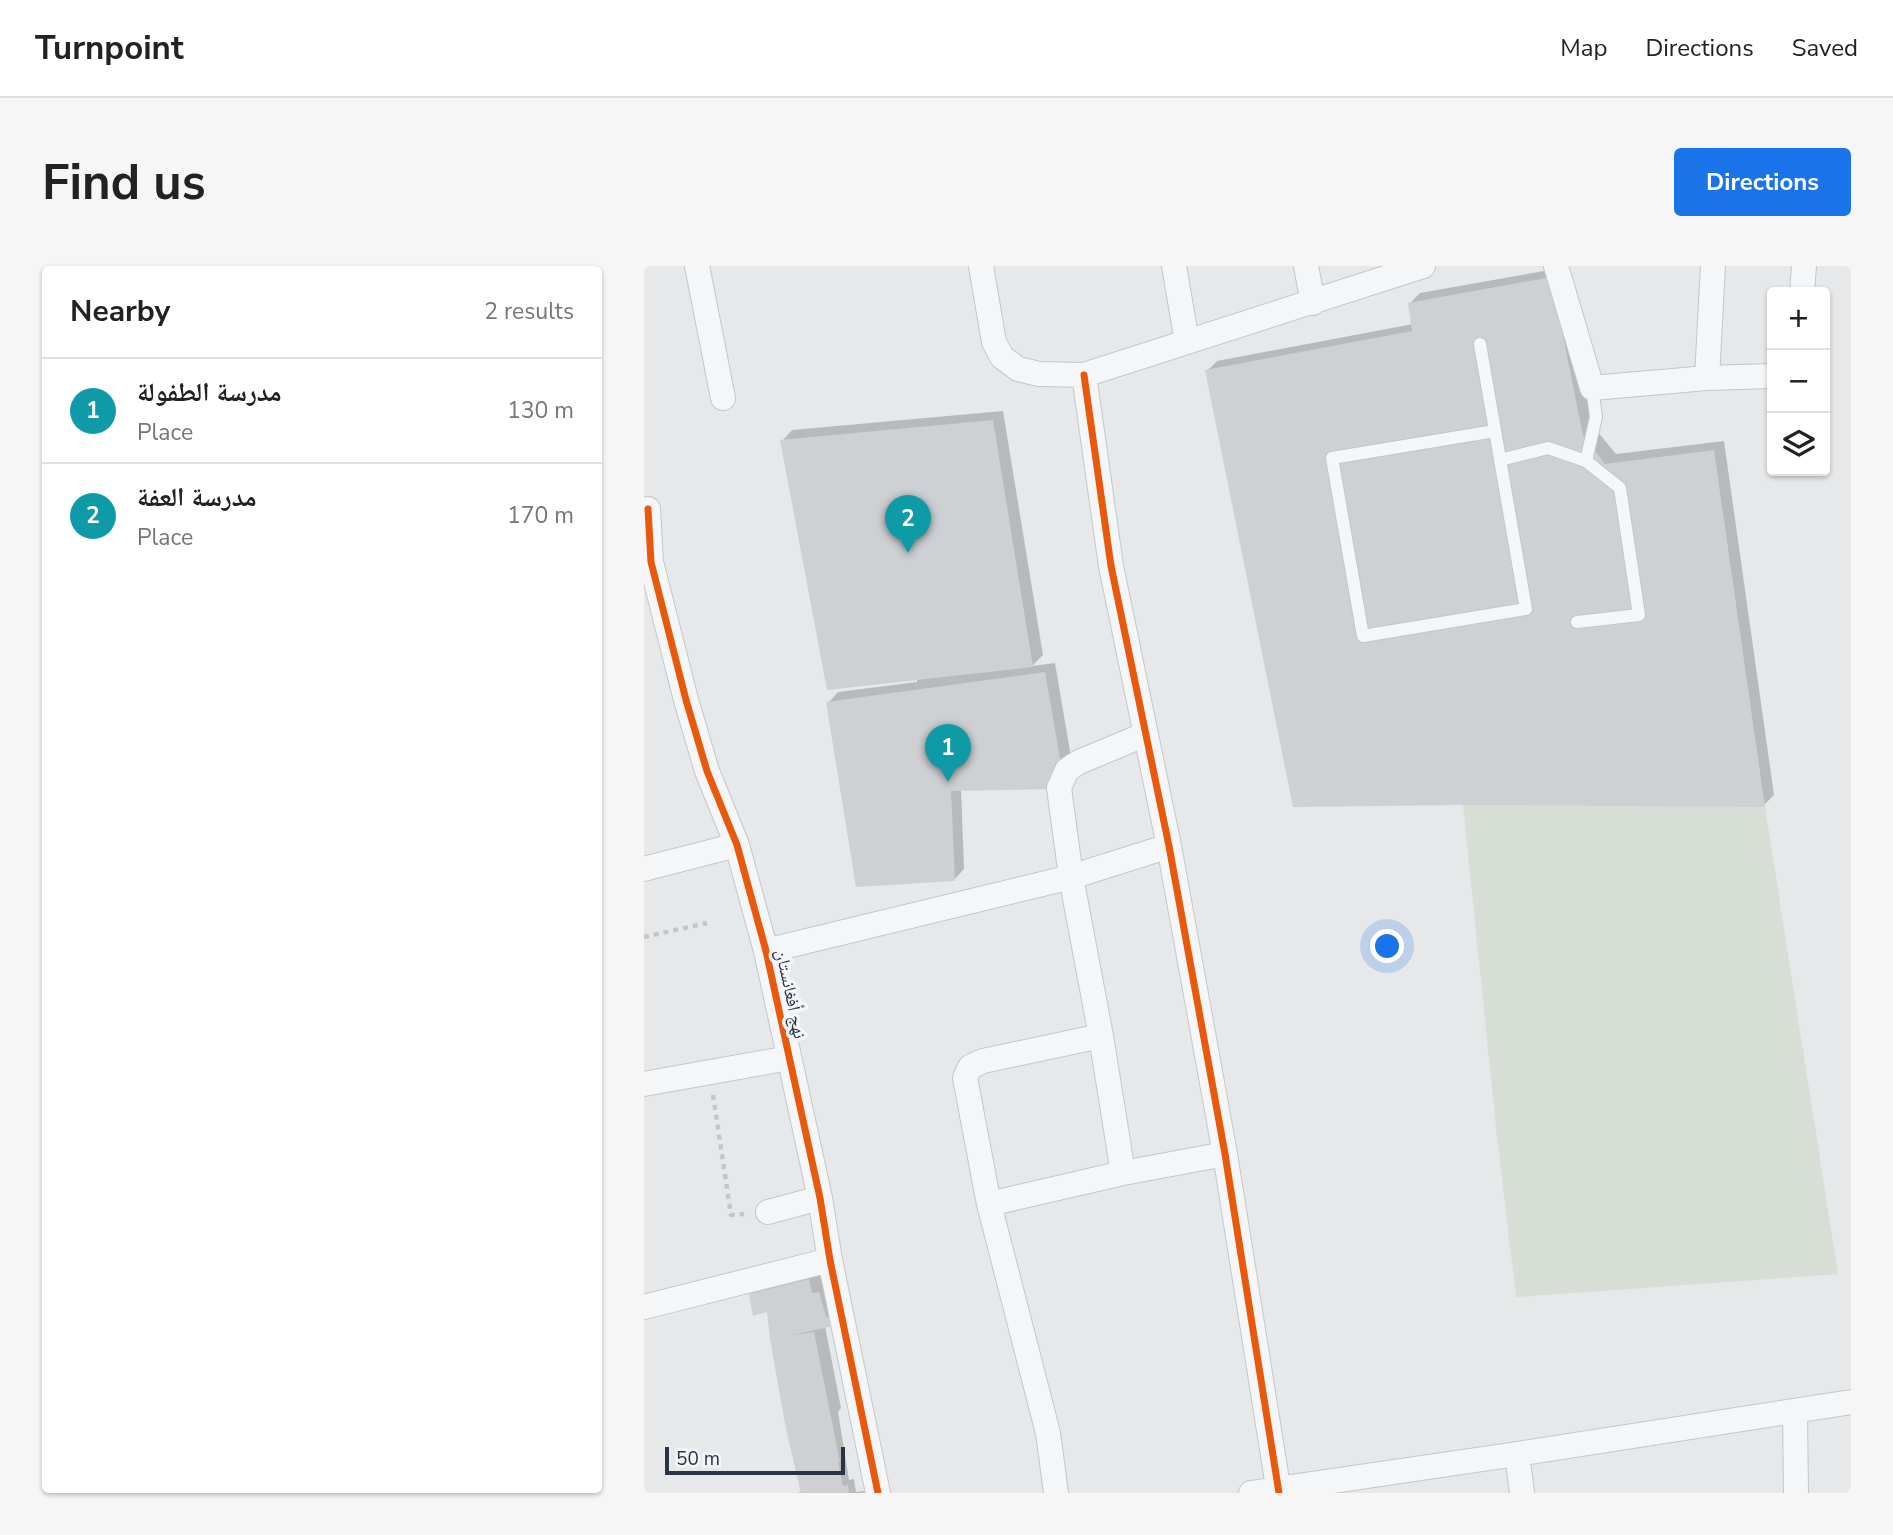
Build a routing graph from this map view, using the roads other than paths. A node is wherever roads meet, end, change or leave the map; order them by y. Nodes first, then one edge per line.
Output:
1 (697, 266) edge
2 (981, 266) edge
3 (1174, 266) edge
4 (1306, 266) edge
5 (1423, 266) edge
6 (1556, 266) edge
7 (1713, 266) edge
8 (1804, 266) edge
9 (1802, 287) edge
10 (1313, 303) junction
11 (1187, 342) junction
12 (1480, 344) dead end
13 (1084, 375) junction
14 (1767, 376) edge
15 (1707, 378) junction
16 (1592, 388) junction
17 (723, 398) dead end
18 (1495, 431) junction
19 (1500, 460) junction
20 (1586, 461) junction
21 (648, 509) dead end
22 (648, 563) edge
23 (1577, 622) dead end
24 (1146, 734) junction
25 (737, 845) junction
26 (1169, 846) junction
27 (644, 869) edge
28 (1071, 877) junction
29 (766, 951) junction
30 (1101, 1036) junction
31 (789, 1058) junction
32 (644, 1084) edge
33 (1225, 1154) junction
34 (1123, 1173) junction
35 (820, 1198) junction
36 (989, 1204) junction
37 (768, 1212) road end
38 (830, 1260) junction
39 (644, 1307) edge
40 (1851, 1402) edge
41 (1795, 1412) junction
42 (1517, 1454) junction
43 (1279, 1490) edge
44 (878, 1493) edge
45 (1056, 1493) edge
46 (1251, 1493) edge
47 (1522, 1493) edge
48 (1796, 1493) edge

1 - 17 street
2 - 13 street
3 - 11 street
4 - 10 street
5 - 10 street
6 - 16 street
7 - 15 street
8 - 9 street
10 - 11 street
11 - 13 street
12 - 18 lane
13 - 24 street
14 - 15 street
15 - 16 street
16 - 20 lane
18 - 19 lane
18 - 19 lane
19 - 20 lane
20 - 23 lane
21 - 22 street, نهج أفغانستان
22 - 25 street, نهج أفغانستان
24 - 26 street
24 - 28 street
25 - 27 street
25 - 29 street, نهج أفغانستان
26 - 28 street
26 - 33 street
28 - 29 street
28 - 30 street
29 - 31 street, نهج أفغانستان
30 - 34 street
30 - 36 street
31 - 32 street
31 - 35 street, نهج أفغانستان
33 - 34 street
33 - 43 street
34 - 36 street
35 - 37 street
35 - 38 street, نهج أفغانستان
36 - 45 street
38 - 39 street
38 - 44 street, نهج أفغانستان
40 - 41 street
41 - 42 street
41 - 48 street
42 - 43 street
42 - 47 street
43 - 46 street

